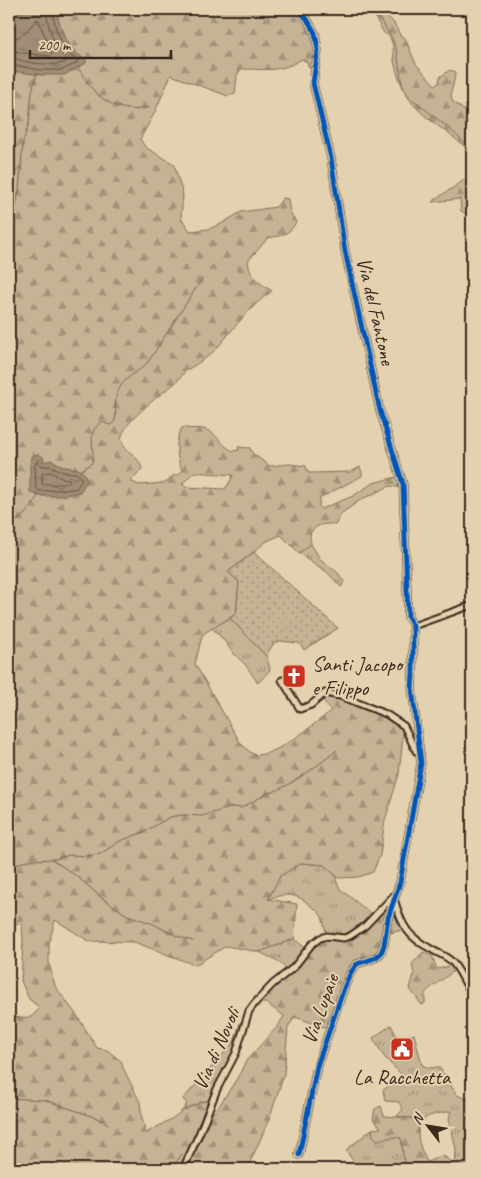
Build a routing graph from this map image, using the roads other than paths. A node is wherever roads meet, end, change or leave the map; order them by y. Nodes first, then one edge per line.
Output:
1 (298, 9) edge
2 (472, 605) edge
3 (413, 626) junction
4 (282, 680) dead end
5 (420, 753) junction
6 (396, 892) junction
7 (394, 902) junction
8 (472, 993) edge
9 (299, 1155) dead end
10 (182, 1169) edge

1 - 3 street, Via del Fantone
2 - 3 street
3 - 5 street, Via del Fantone
4 - 5 street
5 - 6 street, Via Lupaie
6 - 7 street, Via Lupaie
6 - 10 street, Via di Novoli
7 - 8 street
7 - 9 street, Via Lupaie

